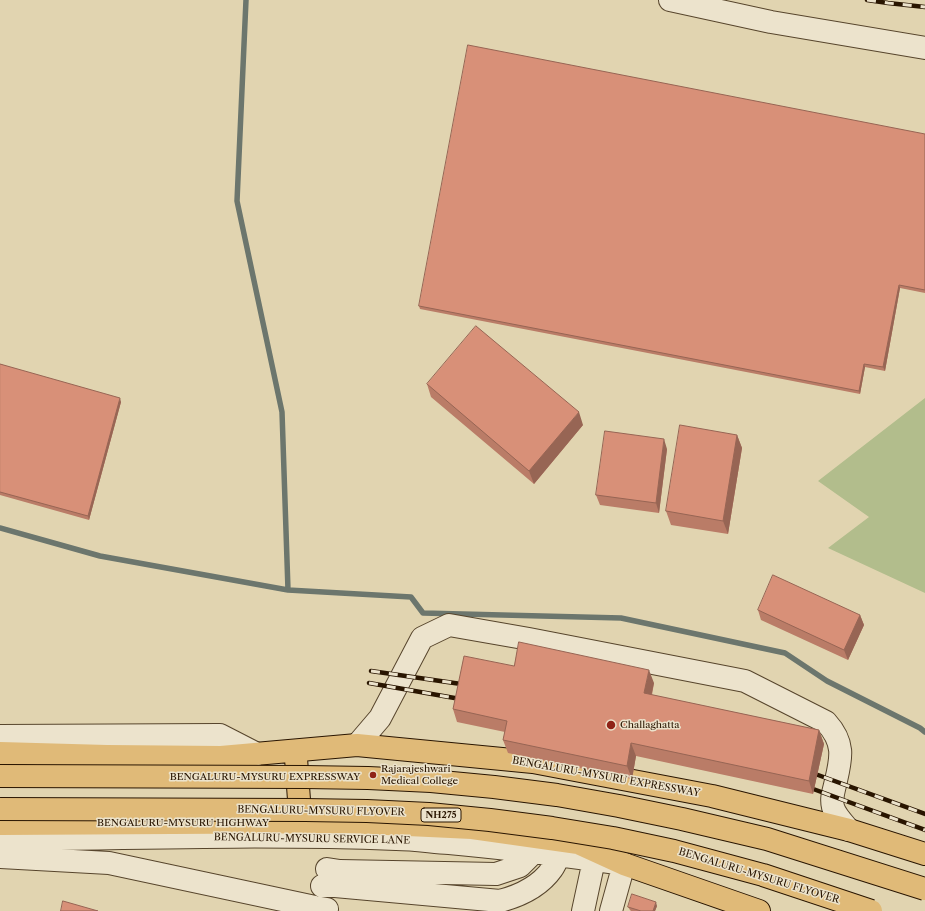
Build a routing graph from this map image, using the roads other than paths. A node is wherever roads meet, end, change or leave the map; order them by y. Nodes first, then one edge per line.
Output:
1 (670, 0) edge
2 (925, 48) edge
3 (0, 736) edge
4 (357, 745) junction
5 (296, 751) junction
6 (0, 753) edge
7 (257, 754) junction
8 (0, 776) edge
9 (0, 809) edge
10 (0, 824) edge
11 (301, 830) junction
12 (849, 830) junction
13 (0, 840) edge
14 (534, 852) junction
15 (925, 854) edge
16 (559, 855) junction
17 (0, 857) edge
18 (594, 860) junction
19 (624, 864) junction
20 (331, 878) junction
21 (925, 889) edge
22 (321, 909) edge
23 (583, 911) edge
24 (611, 911) edge
25 (759, 911) edge
26 (871, 911) edge

1 - 2 street
3 - 7 street
4 - 5 highway, BENGALURU-MYSURU EXPRESSWAY
4 - 12 highway, BENGALURU-MYSURU EXPRESSWAY
4 - 12 street
5 - 7 highway, BENGALURU-MYSURU EXPRESSWAY
5 - 11 highway
6 - 7 highway, BENGALURU-MYSURU EXPRESSWAY
8 - 21 highway, BENGALURU-MYSURU EXPRESSWAY, bridge
9 - 26 highway, BENGALURU-MYSURU FLYOVER / NH275, bridge
10 - 11 highway, BENGALURU-MYSURU HIGHWAY / NH275
11 - 13 street, BENGALURU-MYSURU SERVICE LANE / NH275
11 - 14 street, BENGALURU-MYSURU SERVICE LANE / NH275
11 - 19 highway, BENGALURU-MYSURU HIGHWAY / NH275
12 - 15 highway, BENGALURU-MYSURU EXPRESSWAY
14 - 16 street, BENGALURU-MYSURU SERVICE LANE / NH275
14 - 20 street
16 - 18 street, BENGALURU-MYSURU SERVICE LANE / NH275
16 - 20 street
17 - 22 street
18 - 19 street, BENGALURU-MYSURU SERVICE LANE / NH275
18 - 23 street
19 - 24 street
19 - 25 highway, BENGALURU-MYSURU SERVICE LANE / NH275
20 - 22 street

